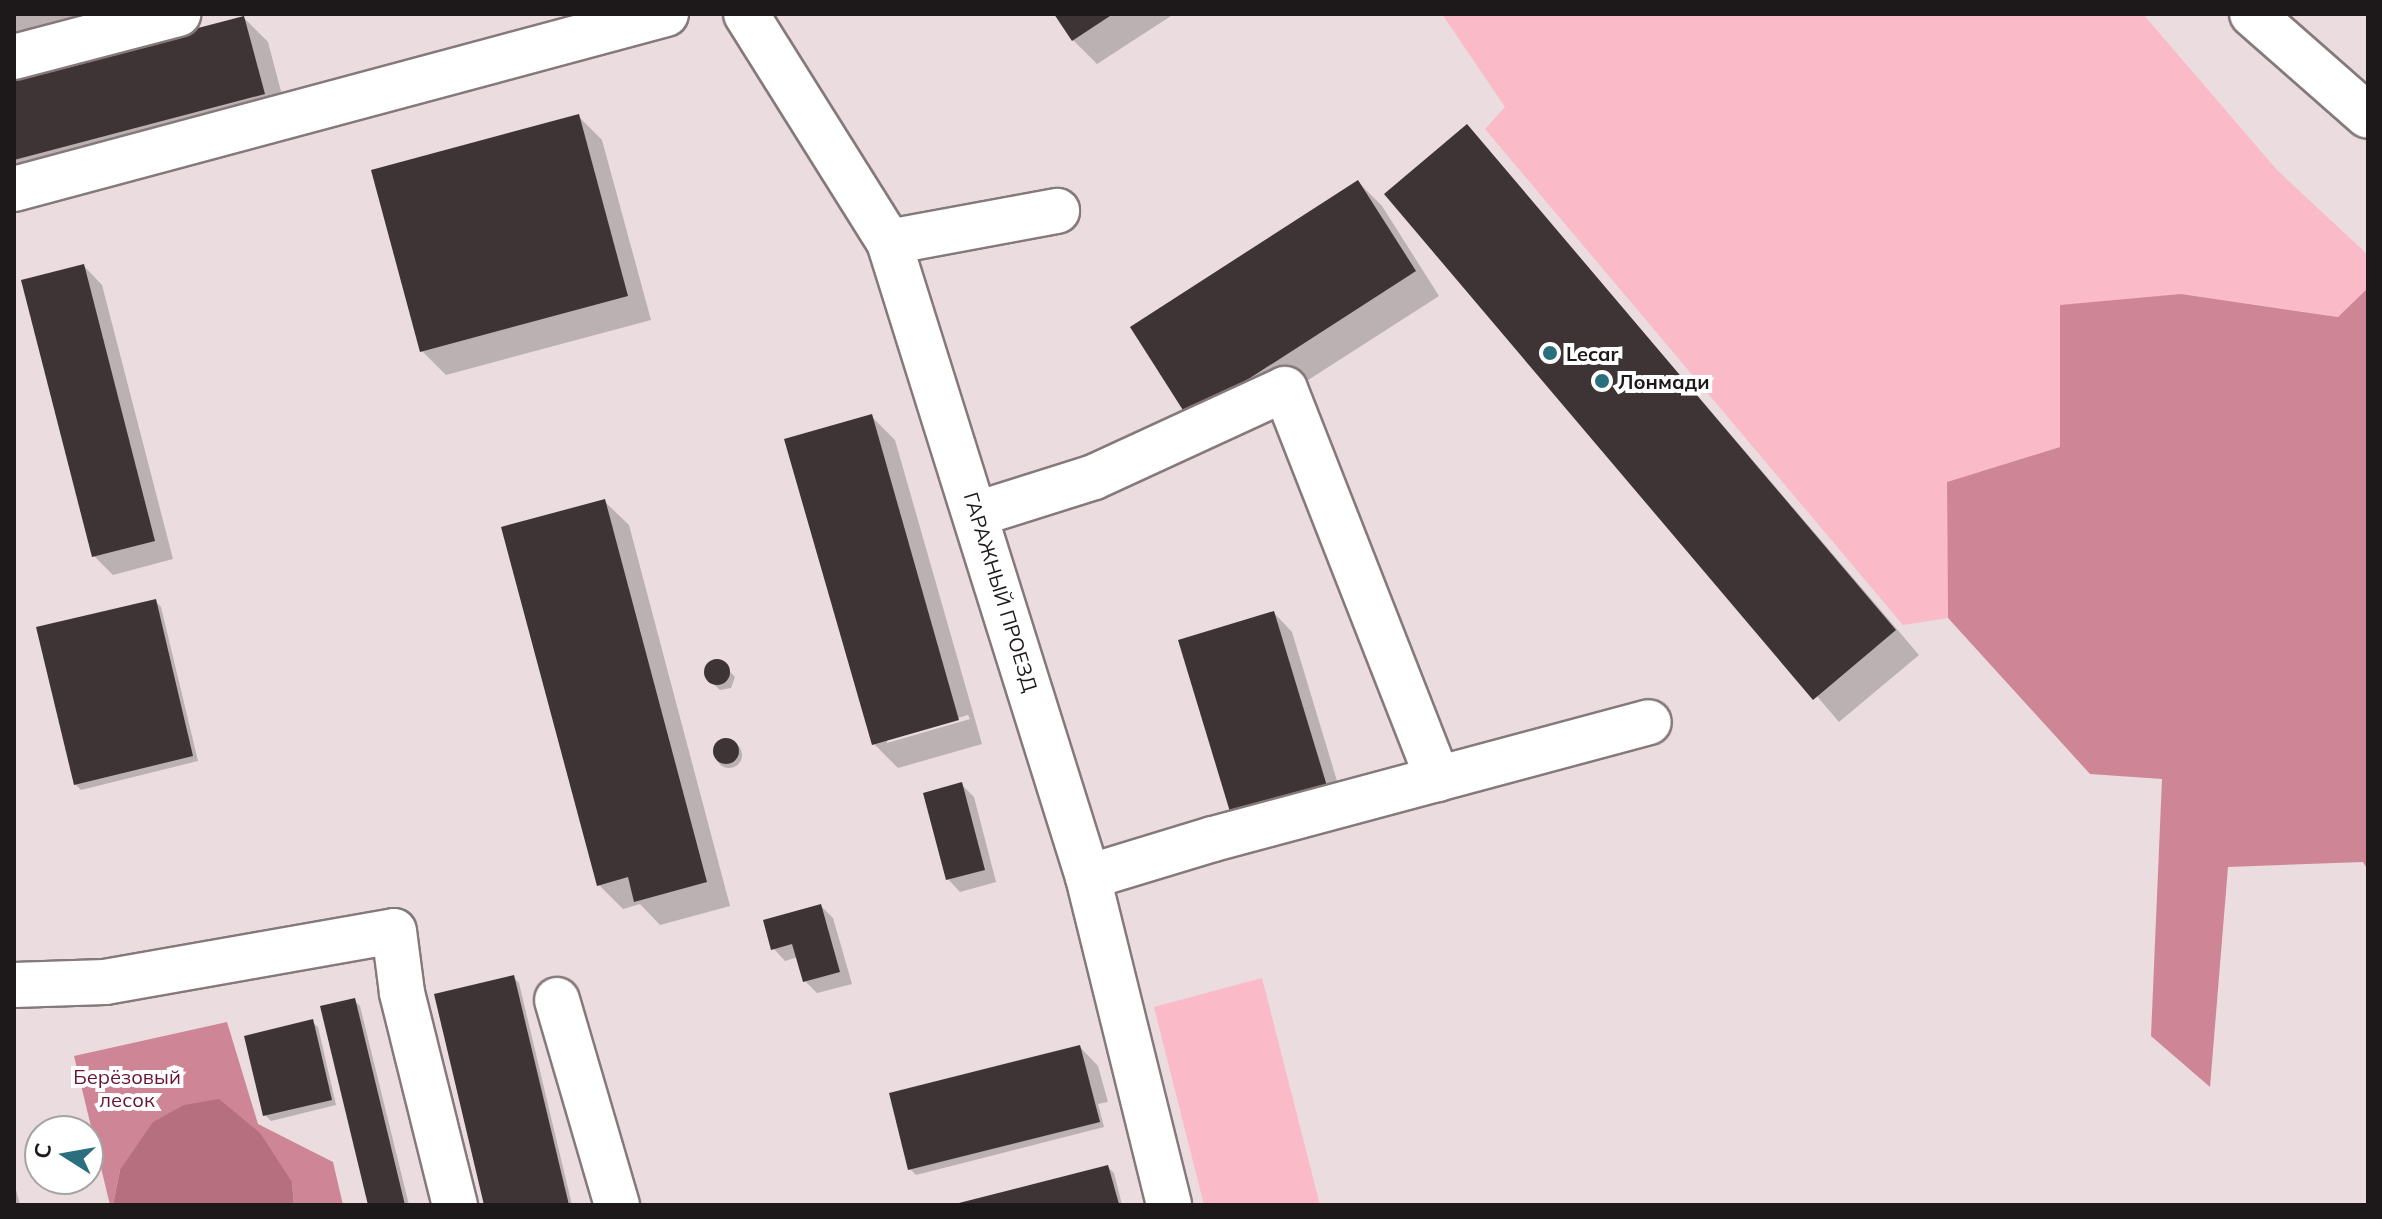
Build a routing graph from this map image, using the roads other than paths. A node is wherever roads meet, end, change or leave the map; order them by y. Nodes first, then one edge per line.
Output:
1 (178, 14) edge
2 (666, 14) edge
3 (746, 14) edge
4 (2252, 14) edge
5 (14, 57) edge
6 (2368, 116) edge
7 (14, 189) edge
8 (1057, 211) dead end
9 (889, 242) junction
10 (977, 514) junction
11 (1649, 722) dead end
12 (1438, 779) junction
13 (1088, 877) junction
14 (14, 985) edge
15 (557, 1000) dead end
16 (455, 1205) edge
17 (617, 1205) edge
18 (1169, 1205) edge

1 - 5 street
2 - 7 street
3 - 9 street, ГАРАЖНЫЙ ПРОЕЗД
4 - 6 street
8 - 9 street
9 - 10 street, ГАРАЖНЫЙ ПРОЕЗД
10 - 12 street
10 - 13 street, ГАРАЖНЫЙ ПРОЕЗД
11 - 12 street
12 - 13 street
13 - 18 street, ГАРАЖНЫЙ ПРОЕЗД
14 - 16 street
15 - 17 street

